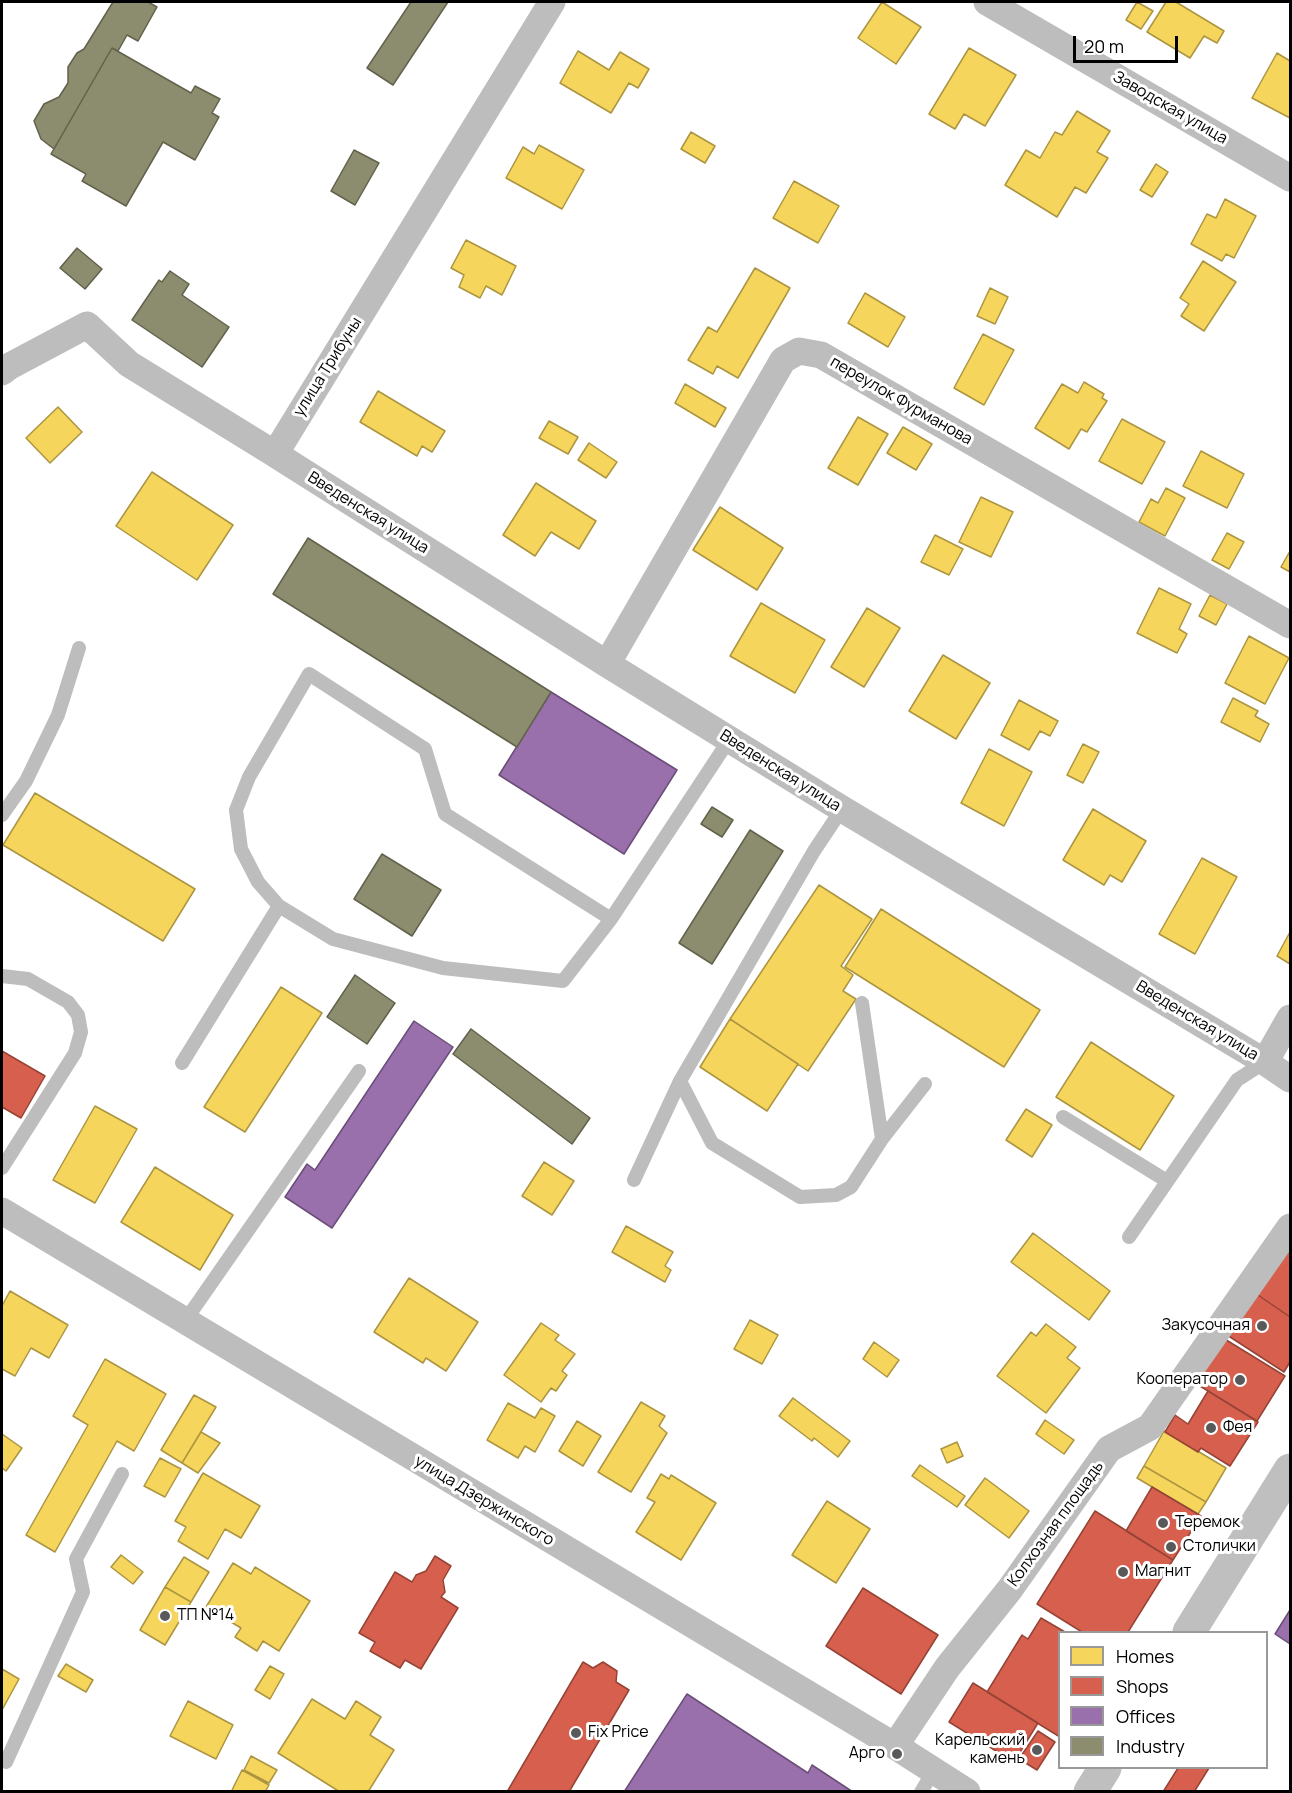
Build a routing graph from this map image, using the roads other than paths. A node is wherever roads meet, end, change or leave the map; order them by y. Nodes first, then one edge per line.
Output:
1 (552, 2) edge
2 (987, 2) edge
3 (1290, 178) edge
4 (2, 372) edge
5 (275, 454) junction
6 (1290, 625) edge
7 (79, 648) dead end
8 (607, 664) junction
9 (729, 740) junction
10 (842, 809) junction
11 (2, 815) edge
12 (279, 906) junction
13 (611, 919) junction
14 (2, 976) edge
15 (862, 1003) dead end
16 (1290, 1018) edge
17 (1265, 1062) junction
18 (182, 1063) dead end
19 (359, 1071) dead end
20 (1290, 1079) edge
21 (680, 1081) junction
22 (925, 1084) dead end
23 (1063, 1117) dead end
24 (882, 1138) junction
25 (2, 1168) edge
26 (634, 1180) dead end
27 (1167, 1181) junction
28 (2, 1211) edge
29 (1290, 1227) edge
30 (1130, 1236) dead end
31 (185, 1321) junction
32 (1290, 1470) edge
33 (122, 1474) dead end
34 (1190, 1631) edge
35 (895, 1746) junction
36 (3, 1763) edge
37 (1104, 1769) edge
38 (928, 1781) edge
39 (966, 1791) edge
40 (1090, 1791) edge

1 - 5 street, улица Трибуны
2 - 3 street, Заводская улица
4 - 5 street
5 - 8 street, Введенская улица
6 - 8 street, переулок Фурманова
7 - 11 lane
8 - 9 street, Введенская улица
9 - 10 street, Введенская улица
9 - 13 lane
10 - 17 street, Введенская улица
10 - 21 lane
12 - 13 lane
12 - 13 lane
12 - 18 lane
14 - 25 lane
15 - 24 lane
16 - 17 street
17 - 20 street, Введенская улица
17 - 27 lane
19 - 31 lane
21 - 24 lane
21 - 26 lane
22 - 24 lane
23 - 27 lane
27 - 30 lane
28 - 31 street, улица Дзержинского
29 - 35 street, Колхозная площадь
31 - 35 street, улица Дзержинского
32 - 34 main road
33 - 36 lane
35 - 38 street, улица Дзержинского
37 - 40 main road
38 - 39 street, улица Дзержинского

